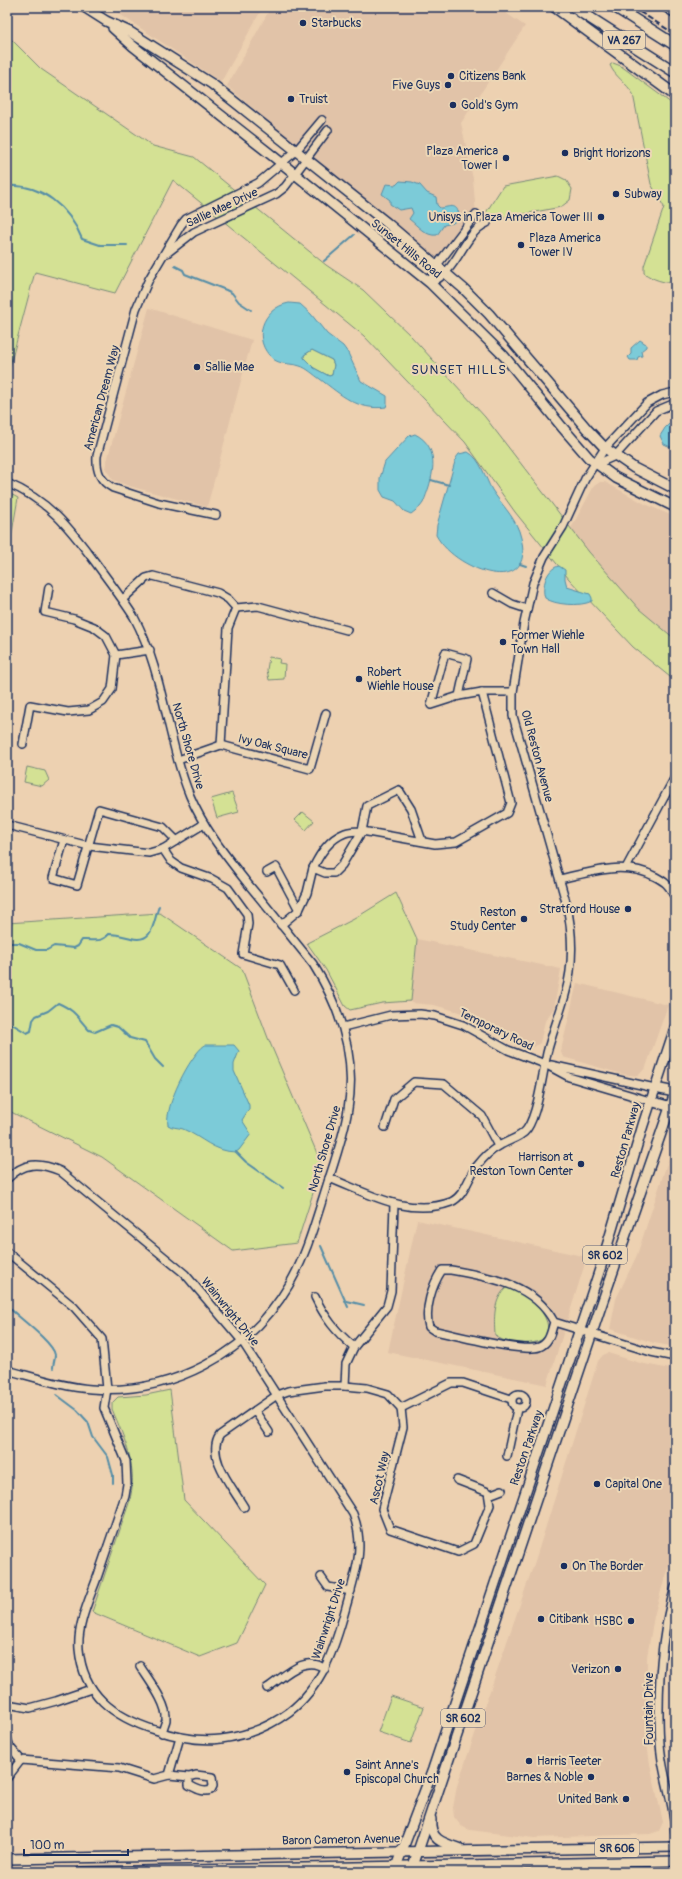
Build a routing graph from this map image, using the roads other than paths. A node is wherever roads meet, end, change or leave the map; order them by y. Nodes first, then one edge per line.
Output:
1 (84, 7) edge
2 (555, 7) edge
3 (573, 7) edge
4 (615, 7) edge
5 (667, 7) edge
6 (675, 12) edge
7 (106, 21) junction
8 (675, 45) edge
9 (675, 72) edge
10 (675, 96) edge
11 (322, 120) dead end
12 (328, 130) dead end
13 (296, 151) junction
14 (306, 158) junction
15 (282, 164) junction
16 (295, 174) junction
17 (476, 214) dead end
18 (487, 223) dead end
19 (164, 255) junction
20 (437, 265) junction
21 (446, 273) junction
22 (430, 283) junction
23 (675, 392) edge
24 (675, 404) edge
25 (605, 448) junction
26 (615, 456) junction
27 (596, 464) junction
28 (7, 483) edge
29 (675, 489) edge
30 (675, 507) edge
31 (216, 515) dead end
32 (49, 587) dead end
33 (493, 593) dead end
34 (123, 600) junction
35 (236, 608) junction
36 (528, 609) junction
37 (347, 630) dead end
38 (150, 650) junction
39 (116, 655) junction
40 (482, 692) junction
41 (513, 692) junction
42 (459, 696) junction
43 (326, 713) dead end
44 (23, 744) dead end
45 (221, 745) junction
46 (178, 760) junction
47 (675, 777) edge
48 (204, 824) junction
49 (7, 825) edge
50 (362, 831) junction
51 (64, 840) junction
52 (177, 841) junction
53 (422, 841) junction
54 (89, 846) junction
55 (163, 849) junction
56 (313, 868) junction
57 (626, 868) junction
58 (267, 872) dead end
59 (560, 879) junction
60 (672, 885) edge
61 (675, 895) edge
62 (299, 910) junction
63 (281, 925) junction
64 (294, 990) dead end
65 (343, 1027) junction
66 (675, 1028) edge
67 (545, 1064) junction
68 (655, 1088) junction
69 (675, 1093) edge
70 (650, 1101) junction
71 (673, 1107) edge
72 (385, 1126) dead end
73 (498, 1146) junction
74 (329, 1178) junction
75 (7, 1179) edge
76 (394, 1204) junction
77 (7, 1252) edge
78 (315, 1297) dead end
79 (554, 1322) junction
80 (580, 1330) junction
81 (592, 1334) junction
82 (242, 1341) junction
83 (354, 1347) junction
84 (675, 1357) edge
85 (7, 1370) edge
86 (345, 1386) junction
87 (107, 1389) junction
88 (278, 1395) junction
89 (511, 1399) junction
90 (401, 1408) junction
91 (516, 1408) junction
92 (255, 1411) junction
93 (269, 1432) dead end
94 (507, 1456) dead end
95 (457, 1480) dead end
96 (502, 1490) dead end
97 (489, 1495) junction
98 (244, 1507) dead end
99 (321, 1577) dead end
100 (675, 1587) edge
101 (351, 1591) junction
102 (140, 1666) dead end
103 (325, 1669) junction
104 (267, 1688) dead end
105 (91, 1689) junction
106 (7, 1704) edge
107 (162, 1732) junction
108 (180, 1737) junction
109 (7, 1738) edge
110 (21, 1760) junction
111 (169, 1775) junction
112 (189, 1777) dead end
113 (7, 1778) edge
114 (432, 1811) junction
115 (675, 1831) edge
116 (675, 1847) edge
117 (403, 1851) junction
118 (418, 1851) junction
119 (469, 1851) junction
120 (7, 1859) edge
121 (675, 1862) edge
122 (442, 1865) junction
123 (343, 1867) junction
124 (395, 1869) edge
125 (412, 1869) edge
126 (81, 1872) edge
127 (368, 1872) edge
128 (425, 1872) edge

1 - 7 main road, Sunset Hills Road
2 - 10 highway
3 - 9 highway, VA 267
4 - 8 highway
5 - 6 highway
7 - 13 main road, Sunset Hills Road
7 - 15 main road, Sunset Hills Road
11 - 13 street, Sallie Mae Drive
12 - 14 street, Sallie Mae Drive
13 - 14 main road, Sunset Hills Road
13 - 15 street, Sallie Mae Drive
14 - 16 street, Sallie Mae Drive
14 - 20 main road, Sunset Hills Road
15 - 16 main road, Sunset Hills Road
15 - 19 street, Sallie Mae Drive
16 - 19 street, Sallie Mae Drive
16 - 22 main road, Sunset Hills Road
17 - 20 street
18 - 21 street
19 - 31 street, American Dream Way
20 - 21 main road, Sunset Hills Road
20 - 22 street
21 - 22 street
21 - 25 main road, Sunset Hills Road
22 - 27 main road, Sunset Hills Road
23 - 25 street, Old Reston Avenue
24 - 26 street
25 - 26 main road, Sunset Hills Road
25 - 27 street, Old Reston Avenue
26 - 27 street
26 - 29 main road, Sunset Hills Road
27 - 30 main road, Sunset Hills Road
27 - 36 street, Old Reston Avenue
28 - 34 street, North Shore Drive
32 - 39 street
33 - 36 street
34 - 35 street
34 - 38 street, North Shore Drive
35 - 37 street
35 - 45 street, Ivy Oak Square
36 - 41 street, Old Reston Avenue
38 - 39 street
38 - 46 street, North Shore Drive
39 - 44 street
40 - 41 street
40 - 42 street
40 - 53 street
41 - 59 street, Old Reston Avenue
42 - 42 street
43 - 45 street, Ivy Oak Square
45 - 46 street, Ivy Oak Square
46 - 48 street, North Shore Drive
47 - 57 street
48 - 52 street
48 - 63 street, North Shore Drive
49 - 51 street
50 - 53 street
50 - 53 street
50 - 56 street
50 - 56 street
51 - 54 street
51 - 54 street
52 - 54 street
52 - 55 street
54 - 55 street
55 - 64 street
56 - 62 street
57 - 59 street
57 - 60 street
58 - 62 street
59 - 67 street, Old Reston Avenue
60 - 61 street
62 - 63 street
63 - 65 street, North Shore Drive
65 - 67 street, Temporary Road
65 - 74 street, North Shore Drive
66 - 68 main road, Reston Parkway / SR 602
67 - 68 street, Temporary Road
67 - 70 street, Temporary Road
67 - 73 street, Old Reston Avenue
68 - 69 main road
68 - 70 main road, Reston Parkway / SR 602
69 - 71 main road, Reston Parkway / SR 602
70 - 71 main road
70 - 80 main road, Reston Parkway / SR 602
71 - 81 main road, Reston Parkway / SR 602
72 - 73 street
73 - 76 street, Old Reston Avenue
74 - 76 street, Old Reston Avenue
74 - 82 street, North Shore Drive
75 - 82 street, Wainwright Drive
76 - 83 street
77 - 87 street, Wainwright Drive
78 - 83 street
79 - 79 street
79 - 80 street
80 - 81 street
80 - 117 main road, Reston Parkway / SR 602
81 - 84 street
81 - 114 main road, Reston Parkway / SR 602
82 - 87 street, North Shore Drive
82 - 88 street, Wainwright Drive
83 - 86 street
85 - 87 street, North Shore Drive
86 - 88 street
86 - 90 street
87 - 105 street, Wainwright Drive
88 - 92 street
88 - 101 street, Wainwright Drive
89 - 90 street
89 - 91 street
89 - 91 street
90 - 97 street, Ascot Way
91 - 94 street
92 - 93 street
92 - 98 street
95 - 97 street
96 - 97 street
99 - 101 street
100 - 115 street, Fountain Drive
101 - 103 street, Wainwright Drive
102 - 107 street
103 - 104 street
103 - 108 street, Wainwright Drive
105 - 106 street
105 - 107 street, Wainwright Drive
107 - 108 street, Wainwright Drive
108 - 111 street
109 - 110 street
110 - 111 street
110 - 113 street
111 - 112 street
114 - 118 main road, Reston Parkway / SR 602
114 - 119 main road
116 - 119 main road, Baron Cameron Avenue / SR 606
117 - 118 main road, Baron Cameron Avenue / SR 606
117 - 120 main road, Baron Cameron Avenue / SR 606
117 - 124 main road, Reston Parkway / SR 602
118 - 119 main road, Baron Cameron Avenue / SR 606
118 - 125 main road, Reston Parkway / SR 602
121 - 122 main road, SR 606
122 - 125 main road, SR 606
122 - 128 main road
123 - 124 main road, SR 606
123 - 126 main road, SR 606
123 - 127 main road
124 - 125 main road, SR 606

